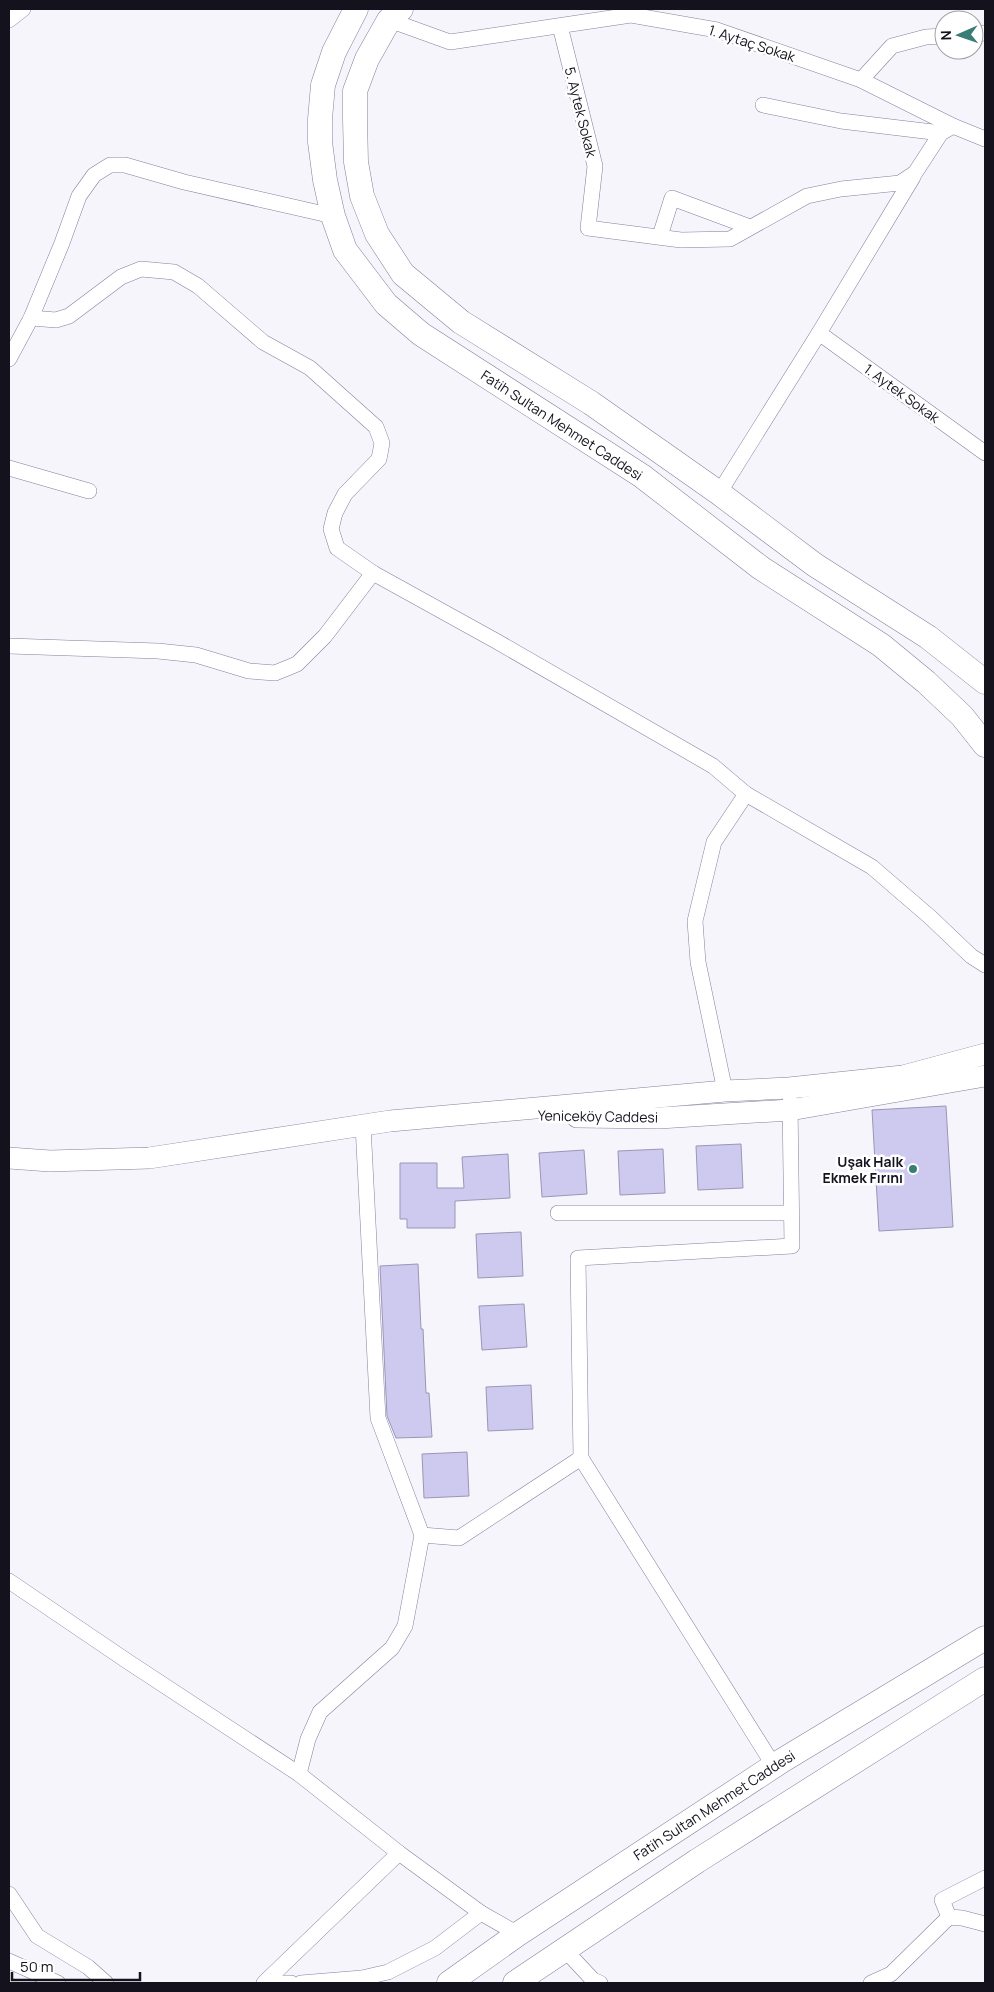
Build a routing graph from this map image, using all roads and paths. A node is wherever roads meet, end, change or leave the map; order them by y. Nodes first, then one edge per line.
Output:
1 (23, 9) edge
2 (356, 9) edge
3 (363, 9) edge
4 (395, 14) edge
5 (9, 20) edge
6 (560, 26) junction
7 (934, 37) edge
8 (861, 80) junction
9 (763, 105) dead end
10 (947, 130) junction
11 (985, 139) edge
12 (915, 173) junction
13 (333, 216) junction
14 (750, 227) junction
15 (660, 236) junction
16 (31, 318) junction
17 (819, 333) junction
18 (9, 359) edge
19 (985, 453) edge
20 (9, 468) edge
21 (88, 491) dead end
22 (719, 493) junction
23 (373, 573) junction
24 (9, 646) edge
25 (985, 682) edge
26 (985, 746) edge
27 (746, 794) junction
28 (985, 965) edge
29 (985, 1054) edge
30 (985, 1076) edge
31 (789, 1088) junction
32 (725, 1091) junction
33 (524, 1110) junction
34 (790, 1110) junction
35 (363, 1125) junction
36 (9, 1158) edge
37 (558, 1213) dead end
38 (790, 1213) junction
39 (581, 1458) junction
40 (422, 1535) junction
41 (9, 1581) edge
42 (985, 1638) edge
43 (985, 1679) edge
44 (774, 1766) junction
45 (299, 1774) junction
46 (399, 1853) junction
47 (985, 1878) edge
48 (9, 1894) edge
49 (481, 1913) junction
50 (949, 1917) junction
51 (985, 1924) edge
52 (518, 1934) junction
53 (565, 1950) junction
54 (9, 1961) edge
55 (58, 1983) edge
56 (106, 1983) edge
57 (264, 1983) edge
58 (269, 1983) edge
59 (291, 1983) edge
60 (301, 1983) edge
61 (449, 1983) edge
62 (515, 1983) edge
63 (600, 1983) edge
64 (871, 1983) edge

1 - 5 street
2 - 13 main road, Fatih Sultan Mehmet Caddesi
3 - 4 main road
4 - 6 street, 1. Aytaç Sokak
4 - 22 main road
6 - 8 street, 1. Aytaç Sokak
6 - 15 street, 5. Aytek Sokak
7 - 8 street
8 - 10 street, 1. Aytaç Sokak
9 - 10 street
10 - 11 street, 1. Aytaç Sokak
10 - 12 street
12 - 14 street
12 - 17 street
13 - 16 street
13 - 26 main road, Fatih Sultan Mehmet Caddesi
14 - 15 street
14 - 15 street
16 - 18 street
16 - 23 street
17 - 19 street, 1. Aytek Sokak
17 - 22 street
20 - 21 street
22 - 25 main road
23 - 24 street
23 - 27 street
27 - 28 street
27 - 32 street
29 - 31 street, Yeniceköy Caddesi
30 - 34 street, Yeniceköy Caddesi
31 - 32 street, Yeniceköy Caddesi
31 - 34 street
32 - 33 street, Yeniceköy Caddesi
33 - 34 street, Yeniceköy Caddesi
33 - 35 street
34 - 38 street
35 - 36 street
35 - 40 street
37 - 38 street
38 - 39 street
39 - 40 street
39 - 44 street
40 - 45 street
41 - 45 street
42 - 44 main road, Fatih Sultan Mehmet Caddesi
43 - 53 main road
44 - 52 main road, Fatih Sultan Mehmet Caddesi
45 - 46 street
46 - 49 street
46 - 57 street
47 - 50 street
48 - 56 street
49 - 52 street
49 - 60 street
50 - 51 street
50 - 64 street
52 - 61 main road, Fatih Sultan Mehmet Caddesi
53 - 62 main road
53 - 63 street
54 - 55 street
58 - 59 street

